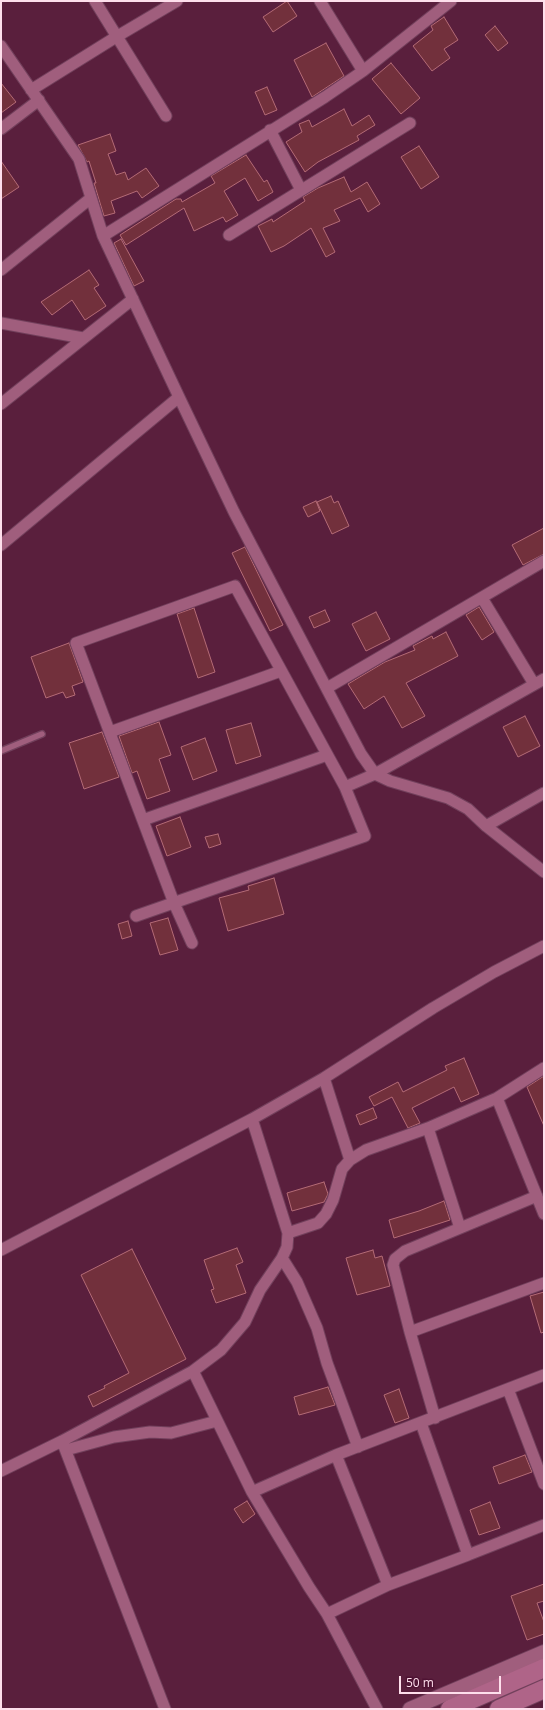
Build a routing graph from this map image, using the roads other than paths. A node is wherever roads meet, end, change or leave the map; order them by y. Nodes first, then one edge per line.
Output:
1 (95, 1) edge
2 (177, 1) edge
3 (320, 1) edge
4 (446, 3) edge
5 (116, 37) junction
6 (1, 46) edge
7 (363, 71) junction
8 (31, 90) junction
9 (38, 100) junction
10 (166, 116) dead end
11 (410, 123) dead end
12 (1, 129) edge
13 (270, 130) junction
14 (302, 190) junction
15 (91, 198) junction
16 (229, 235) dead end
17 (104, 236) junction
18 (1, 270) edge
19 (133, 299) junction
20 (1, 323) edge
21 (83, 338) junction
22 (179, 397) junction
23 (1, 404) edge
24 (1, 545) edge
25 (544, 561) edge
26 (482, 598) junction
27 (282, 671) junction
28 (539, 681) edge
29 (327, 688) junction
30 (110, 732) junction
31 (42, 734) dead end
32 (1, 752) edge
33 (327, 755) junction
34 (375, 774) junction
35 (345, 787) junction
36 (544, 793) edge
37 (143, 820) junction
38 (486, 826) junction
39 (544, 872) edge
40 (174, 903) junction
41 (136, 916) dead end
42 (192, 943) dead end
43 (544, 947) edge
44 (544, 1068) edge
45 (324, 1078) junction
46 (497, 1098) junction
47 (252, 1119) junction
48 (428, 1128) junction
49 (350, 1160) junction
50 (537, 1196) junction
51 (544, 1214) edge
52 (460, 1228) junction
53 (288, 1233) junction
54 (1, 1250) edge
55 (282, 1258) junction
56 (544, 1283) edge
57 (410, 1332) junction
58 (192, 1371) junction
59 (544, 1375) edge
60 (508, 1389) junction
61 (435, 1418) junction
62 (217, 1421) junction
63 (421, 1423) junction
64 (64, 1446) junction
65 (358, 1448) junction
66 (336, 1456) junction
67 (1, 1471) edge
68 (544, 1484) edge
69 (252, 1492) junction
70 (544, 1525) edge
71 (468, 1554) junction
72 (388, 1585) junction
73 (327, 1614) junction
74 (544, 1652) edge
75 (544, 1668) edge
76 (544, 1689) edge
77 (165, 1709) edge
78 (377, 1709) edge
79 (410, 1709) edge
80 (450, 1709) edge
81 (499, 1709) edge

1 - 5 street
2 - 5 street
3 - 7 street
4 - 7 street
5 - 8 street
5 - 10 street
6 - 8 street
7 - 13 street
8 - 9 street
9 - 12 street
9 - 15 street
11 - 14 street
13 - 14 street
13 - 17 street
14 - 16 street
15 - 17 street
15 - 18 street
17 - 19 street
19 - 21 street
19 - 22 street
20 - 21 street
21 - 23 street
22 - 24 street
22 - 29 street
25 - 26 street
26 - 28 street
26 - 29 street
27 - 30 street
27 - 30 street
27 - 33 street
28 - 34 street
29 - 34 street
30 - 37 street
31 - 32 lane
33 - 35 street
33 - 37 street
34 - 35 street
34 - 38 street
35 - 40 street
36 - 38 street
37 - 40 street
38 - 39 street
40 - 41 street
40 - 42 street
43 - 45 street
44 - 46 street
45 - 47 street
45 - 49 street
46 - 48 street
46 - 50 street
47 - 53 street
47 - 54 street
48 - 49 street
48 - 52 street
49 - 53 street
50 - 51 street
50 - 52 street
52 - 57 street
53 - 55 street
55 - 58 street
55 - 65 street
56 - 57 street
57 - 61 street
58 - 62 street
58 - 64 street
59 - 60 street
60 - 61 street
60 - 68 street
61 - 63 street
62 - 64 street
62 - 69 street
63 - 65 street
63 - 71 street
64 - 67 street
64 - 77 street
65 - 66 street
66 - 69 street
66 - 72 street
69 - 73 street
70 - 71 street
71 - 72 street
72 - 73 street
73 - 78 street
74 - 79 street
75 - 80 highway
76 - 81 highway

